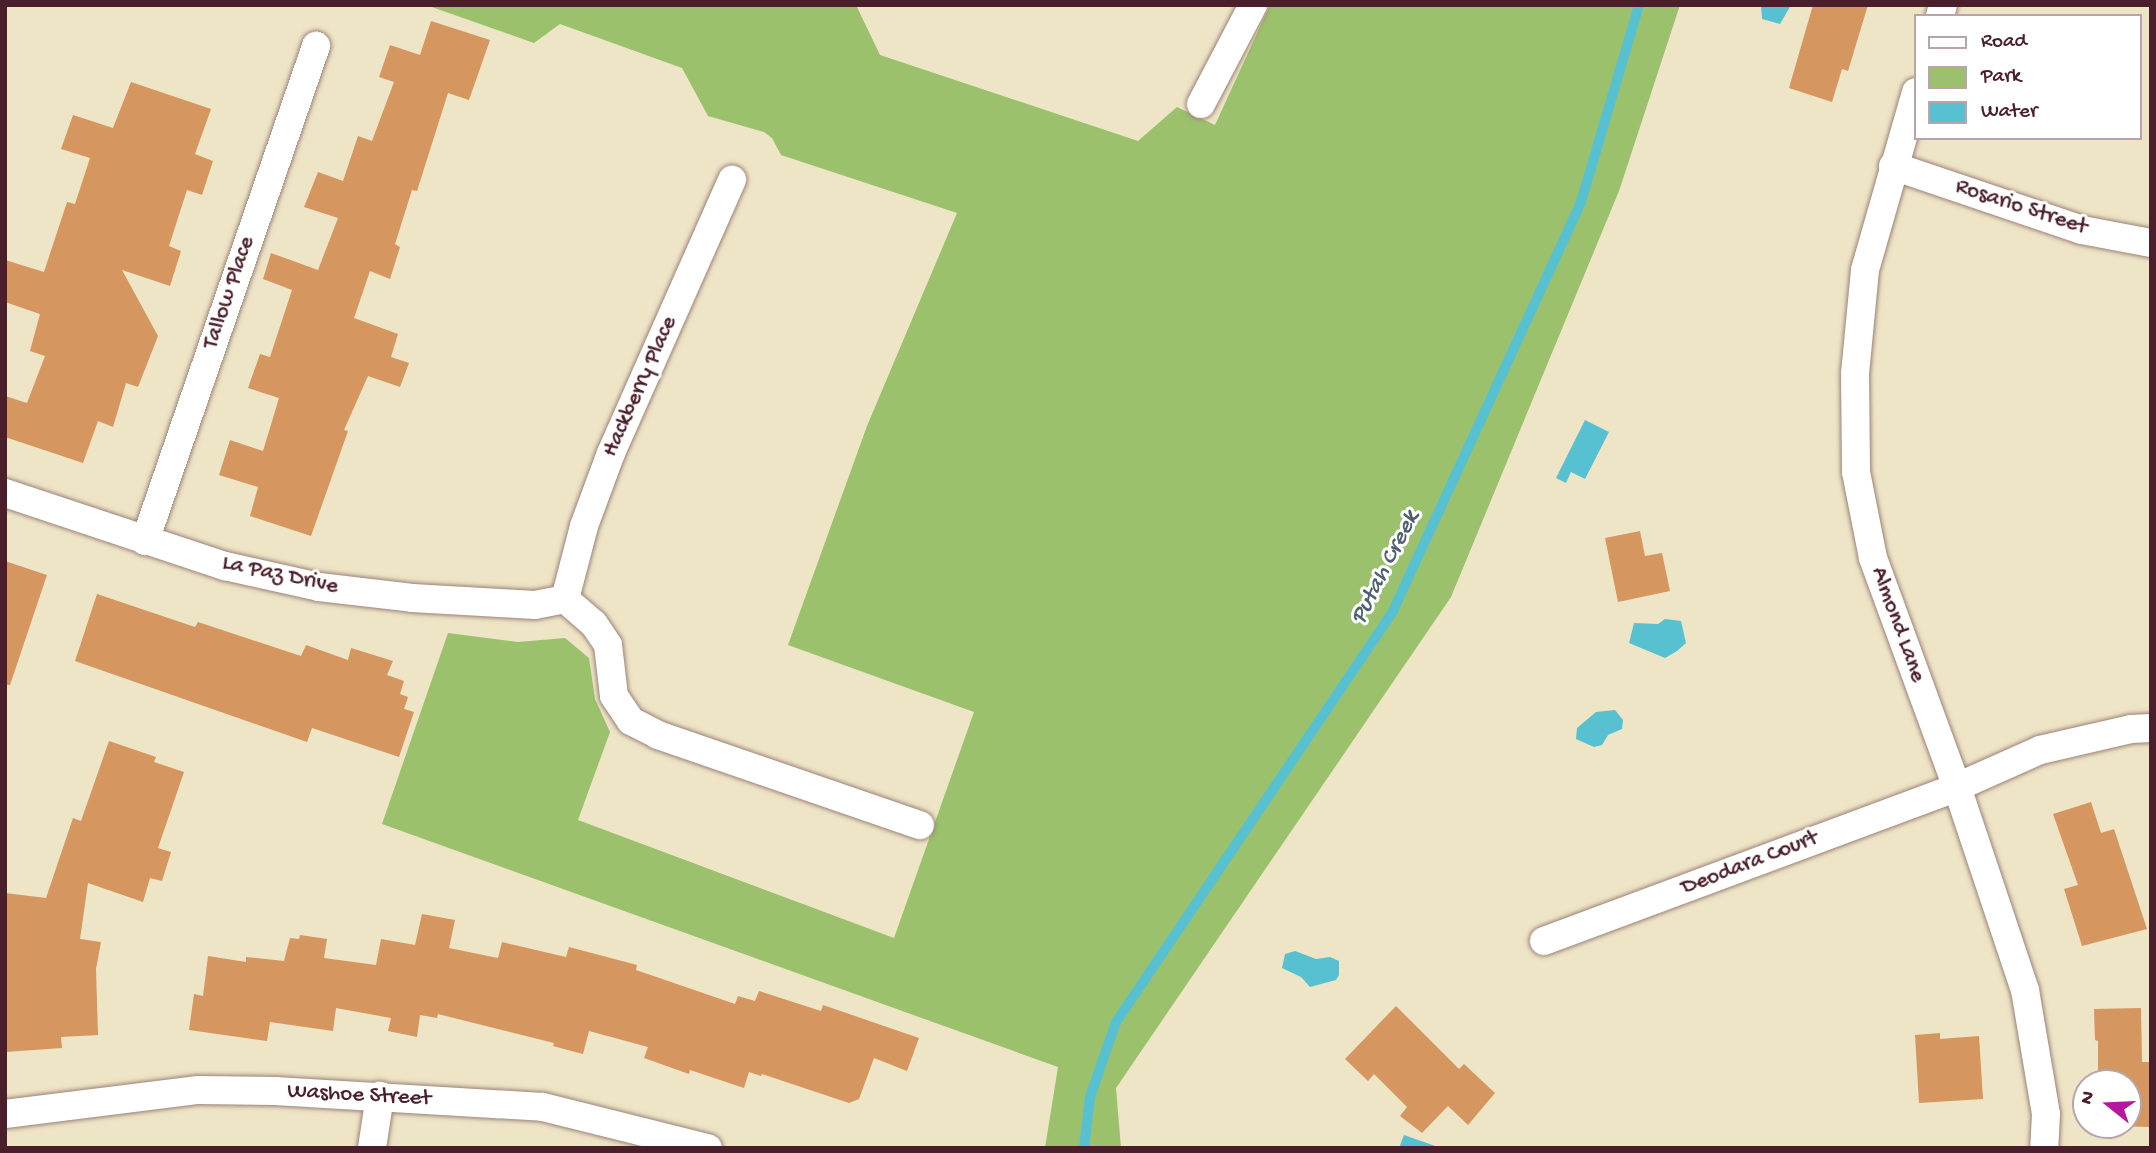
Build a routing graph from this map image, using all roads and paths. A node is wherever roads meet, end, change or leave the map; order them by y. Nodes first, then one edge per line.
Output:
1 (1253, 5) edge
2 (316, 46) dead end
3 (1914, 98) edge
4 (1201, 104) dead end
5 (1893, 166) junction
6 (733, 180) dead end
7 (2151, 243) edge
8 (5, 493) edge
9 (145, 541) junction
10 (565, 599) junction
11 (2151, 728) edge
12 (1957, 786) junction
13 (920, 825) dead end
14 (1544, 941) dead end
15 (380, 1096) junction
16 (5, 1114) edge
17 (372, 1148) edge
18 (708, 1148) edge
19 (2044, 1148) edge

1 - 4 street
2 - 9 street, Tallow Place
3 - 5 street, Almond Lane
5 - 7 street, Rosario Street
5 - 12 street, Almond Lane
6 - 10 street, Hackberry Place
8 - 9 street, La Paz Drive
9 - 10 street, La Paz Drive
10 - 13 street
11 - 12 street, Deodara Court
12 - 14 street, Deodara Court
12 - 19 street, Almond Lane
15 - 16 street, Washoe Street
15 - 17 street
15 - 18 street, Washoe Street

